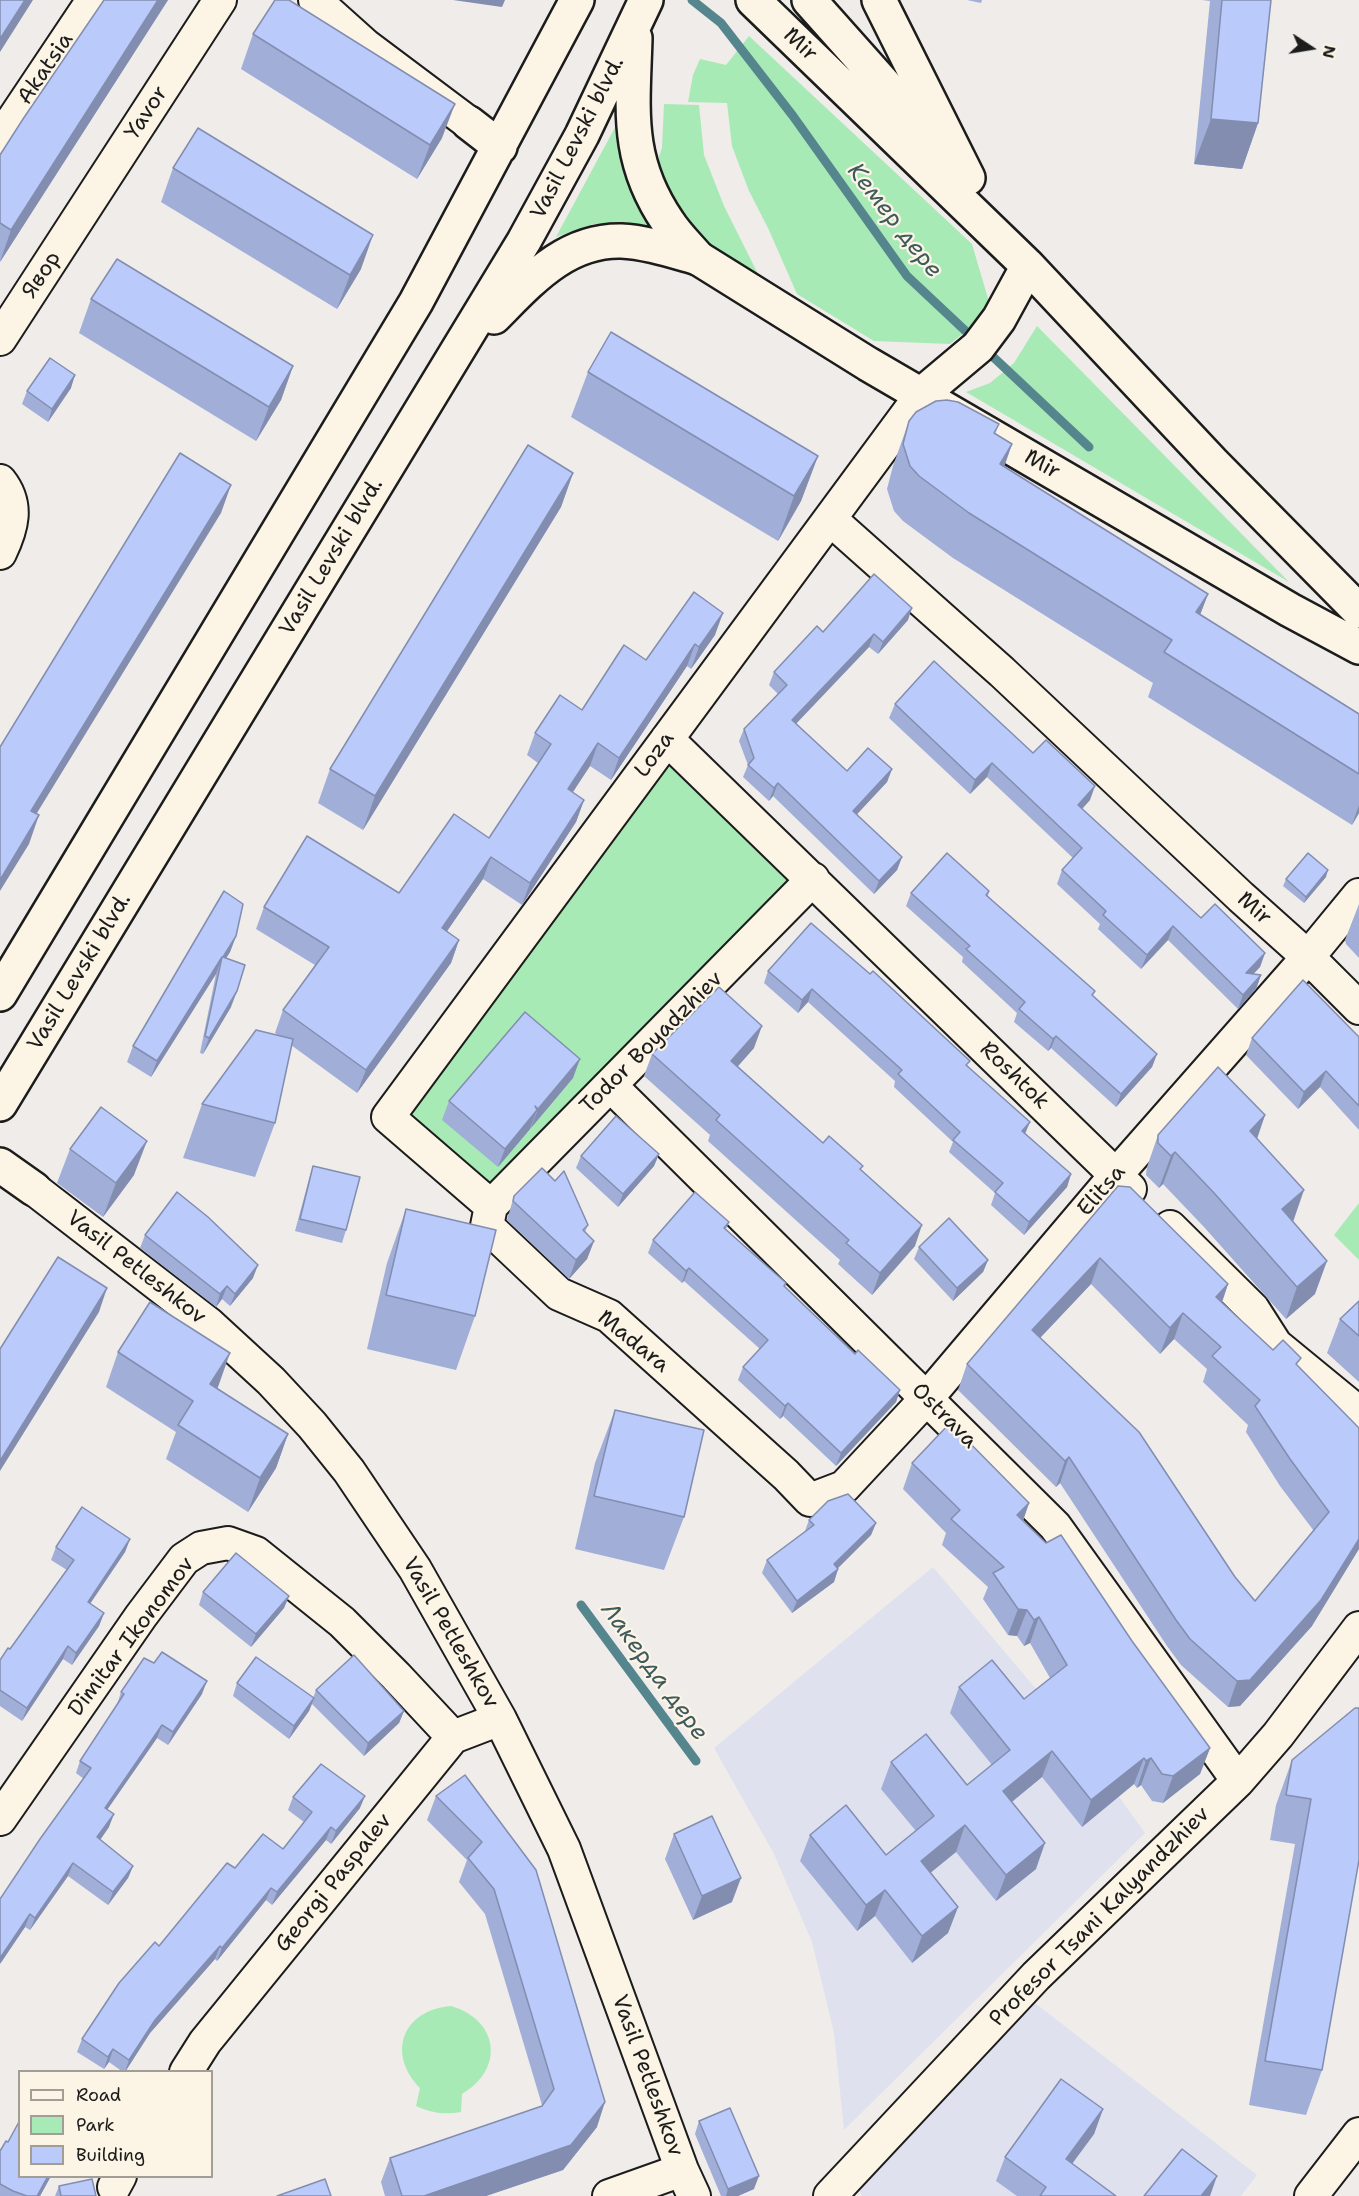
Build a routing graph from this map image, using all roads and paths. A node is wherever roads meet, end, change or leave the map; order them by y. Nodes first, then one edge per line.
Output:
1 (93, 0) edge
2 (220, 0) edge
3 (315, 0) edge
4 (578, 0) edge
5 (753, 0) edge
6 (809, 0) edge
7 (879, 0) edge
8 (641, 11) edge
9 (469, 123) joint
10 (0, 139) edge
11 (500, 147) junction
12 (968, 178) junction
13 (698, 258) junction
14 (1028, 266) junction
15 (3, 325) edge
16 (452, 360) junction
17 (922, 394) junction
18 (0, 481) edge
19 (830, 519) junction
20 (0, 553) edge
21 (1359, 611) edge
22 (1359, 647) edge
23 (667, 739) junction
24 (813, 879) junction
25 (1359, 895) edge
26 (1308, 957) junction
27 (0, 994) edge
28 (1359, 1008) edge
29 (611, 1086) junction
30 (0, 1104) edge
31 (0, 1165) edge
32 (1116, 1175) junction
33 (34, 1190) joint
34 (490, 1206) junction
35 (927, 1398) junction
36 (1359, 1413) edge
37 (844, 1487) joint
38 (1359, 1628) edge
39 (500, 1719) junction
40 (453, 1737) junction
41 (1238, 1780) junction
42 (0, 1819) edge
43 (187, 2070) edge
44 (1359, 2134) edge
45 (688, 2183) edge
46 (609, 2196) edge
47 (830, 2196) edge
48 (1311, 2196) edge

1 - 10 street, Akatsia
2 - 15 street, Yavor
3 - 9 street
4 - 11 main road
5 - 14 main road, Mir
6 - 12 main road, Mir
7 - 12 main road
8 - 13 main road
8 - 16 main road, Vasil Levski blvd.
9 - 11 main road
11 - 27 main road
12 - 14 main road, Mir
13 - 16 main road
13 - 17 main road, Mir
14 - 17 main road
14 - 21 main road, Mir
16 - 30 main road, Vasil Levski blvd.
17 - 19 street, Loza
17 - 22 main road, Mir
18 - 20 street
19 - 23 street, Loza
19 - 26 street, Mir
23 - 24 street, Roshtok
23 - 34 street, Loza
24 - 29 street, Todor Boyadzhiev
24 - 32 street, Roshtok
25 - 26 street, Elitsa
26 - 28 street, Mir
26 - 32 street, Elitsa
29 - 34 street, Todor Boyadzhiev
29 - 35 street, Ostrava
31 - 33 main road
32 - 35 street, Elitsa
32 - 36 street, Roshtok
33 - 39 street, Vasil Petleshkov
34 - 37 street, Madara
35 - 37 street, Elitsa
35 - 41 street, Ostrava
38 - 41 street, Profesor Tsani Kalyandzhiev
39 - 40 street, Georgi Paspalev
39 - 45 street, Vasil Petleshkov
40 - 42 street, Dimitar Ikonomov
40 - 43 street, Georgi Paspalev
41 - 47 street, Profesor Tsani Kalyandzhiev
44 - 48 street
45 - 46 street

